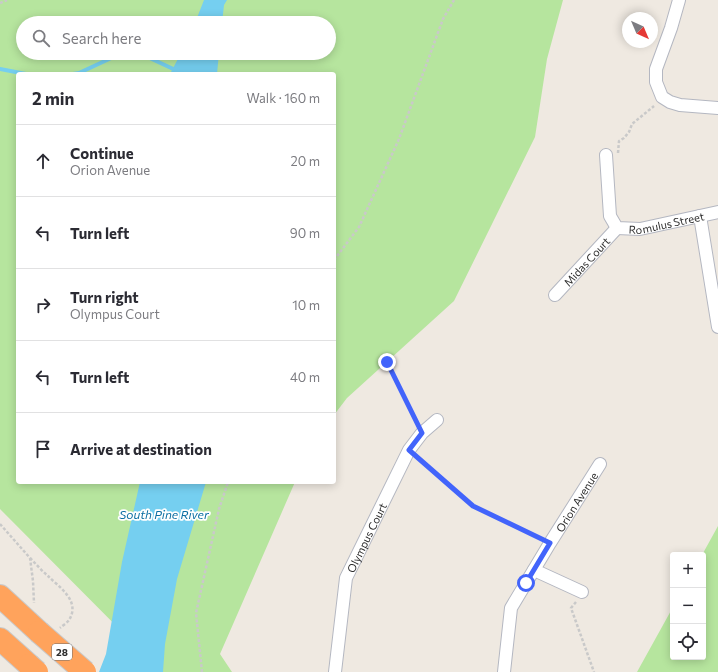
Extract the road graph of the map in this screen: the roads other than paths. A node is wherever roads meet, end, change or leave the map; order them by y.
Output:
1 (679, 0) edge
2 (718, 108) edge
3 (606, 155) road end
4 (718, 212) edge
5 (700, 216) junction
6 (617, 228) junction
7 (555, 295) dead end
8 (718, 328) edge
9 (438, 420) dead end
10 (600, 464) dead end
11 (534, 570) junction
12 (582, 592) road end
13 (0, 596) edge
14 (0, 638) edge
15 (33, 669) edge
16 (85, 672) edge
17 (335, 672) edge
18 (504, 672) edge

1 - 2 street
3 - 6 street, Romulus Street
4 - 5 street, Romulus Street
5 - 6 street, Romulus Street
5 - 8 street
6 - 7 street, Midas Court
9 - 17 street, Olympus Court
10 - 11 street, Orion Avenue
11 - 12 street
11 - 18 street, Orion Avenue
13 - 16 highway, 28, bridge
14 - 15 highway

